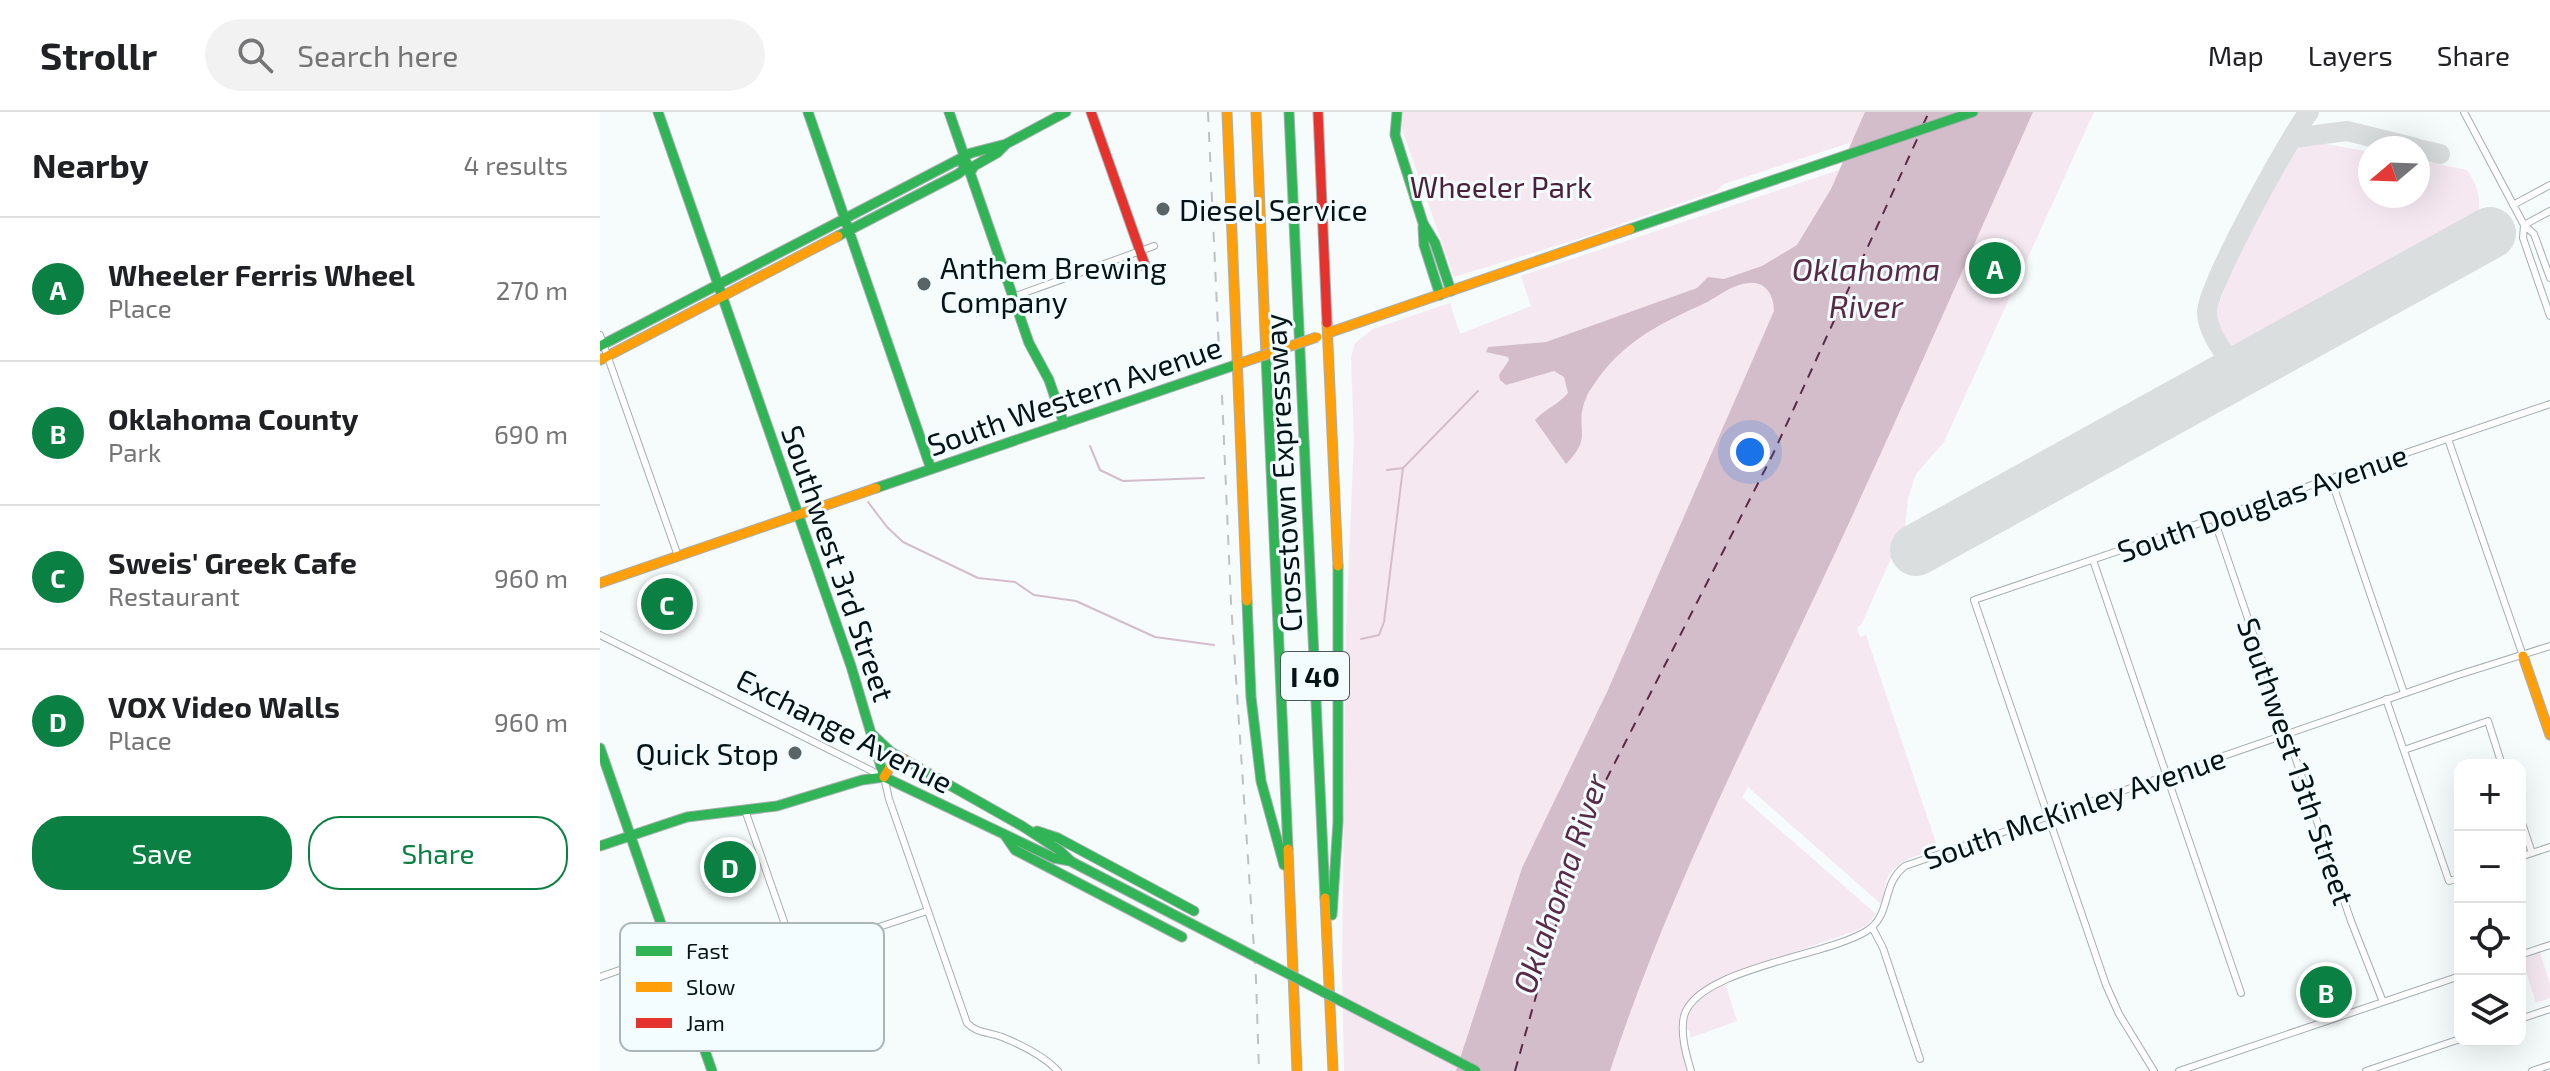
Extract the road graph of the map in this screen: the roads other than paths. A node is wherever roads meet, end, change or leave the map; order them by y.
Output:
1 (658, 112) edge
2 (808, 112) edge
3 (949, 112) edge
4 (1066, 112) edge
5 (1091, 112) edge
6 (1227, 112) edge
7 (1256, 112) edge
8 (1289, 112) edge
9 (1318, 112) edge
10 (1397, 112) edge
11 (1973, 112) edge
12 (2464, 112) edge
13 (1006, 144) junction
14 (964, 157) junction
15 (970, 173) junction
16 (2550, 185) edge
17 (2513, 205) junction
18 (2550, 211) edge
19 (845, 218) junction
20 (1423, 223) junction
21 (2524, 225) junction
22 (849, 230) junction
23 (1154, 246) dead end
24 (1140, 252) junction
25 (2545, 264) junction
26 (1146, 268) dead end
27 (2534, 269) junction
28 (2550, 278) edge
29 (718, 284) junction
30 (1451, 291) junction
31 (1440, 295) junction
32 (722, 296) junction
33 (1013, 297) junction
34 (2547, 299) edge
35 (2550, 316) edge
36 (1328, 333) junction
37 (601, 342) edge
38 (604, 358) edge
39 (1239, 364) junction
40 (2550, 404) edge
41 (1064, 424) junction
42 (2448, 439) junction
43 (931, 469) junction
44 (2331, 479) junction
45 (798, 515) junction
46 (2214, 519) junction
47 (678, 556) junction
48 (2093, 560) junction
49 (600, 583) edge
50 (600, 635) edge
51 (2550, 646) edge
52 (2523, 656) junction
53 (2404, 693) junction
54 (2386, 699) junction
55 (871, 732) junction
56 (2287, 734) junction
57 (2550, 735) edge
58 (600, 748) edge
59 (2404, 750) junction
60 (904, 759) junction
61 (2500, 759) edge
62 (2167, 775) junction
63 (884, 777) junction
64 (745, 810) junction
65 (2049, 816) junction
66 (1022, 826) junction
67 (2525, 831) edge
68 (1004, 834) junction
69 (630, 835) junction
70 (600, 846) edge
71 (2550, 847) edge
72 (2532, 853) junction
73 (2526, 855) edge
74 (1072, 862) junction
75 (2454, 880) edge
76 (1288, 881) junction
77 (927, 911) junction
78 (1194, 911) joint
79 (661, 923) edge
80 (784, 923) edge
81 (884, 925) edge
82 (1872, 927) junction
83 (1182, 937) joint
84 (2550, 945) edge
85 (2526, 953) edge
86 (620, 970) edge
87 (600, 977) edge
88 (2454, 978) edge
89 (1328, 979) junction
90 (2241, 993) dead end
91 (2383, 1002) junction
92 (2550, 1009) edge
93 (2526, 1017) edge
94 (2454, 1041) edge
95 (705, 1051) edge
96 (1920, 1059) dead end
97 (2550, 1065) edge
98 (712, 1071) edge
99 (1058, 1071) edge
100 (1297, 1071) edge
101 (1333, 1071) edge
102 (1476, 1071) edge
103 (1691, 1071) edge
104 (2154, 1071) edge
105 (2179, 1071) edge
106 (2366, 1071) edge
107 (2532, 1071) edge

1 - 29 main road, Southwest 3rd Street
2 - 19 main road
3 - 14 main road
4 - 13 main road
5 - 24 main road
6 - 39 main road
7 - 76 main road, Crosstown Expressway / I 40
8 - 89 main road, Crosstown Expressway / I 40
9 - 36 main road
10 - 20 main road
11 - 30 main road, South Western Avenue
12 - 17 street
13 - 14 main road
13 - 15 main road
14 - 15 main road
14 - 19 main road
14 - 22 main road
15 - 33 main road
16 - 17 street
17 - 21 street
18 - 21 street
19 - 22 main road
19 - 29 main road
20 - 30 main road
20 - 31 main road
21 - 25 street
21 - 27 street
22 - 32 main road
22 - 43 main road
23 - 24 street
24 - 26 main road
24 - 33 street
25 - 27 street
25 - 28 street
27 - 34 street
29 - 32 main road, Southwest 3rd Street
29 - 37 main road
30 - 31 main road, South Western Avenue
31 - 36 main road, South Western Avenue
32 - 38 main road
32 - 45 main road, Southwest 3rd Street
33 - 41 main road
34 - 35 street
36 - 39 main road, South Western Avenue, bridge
36 - 89 main road
37 - 38 street
38 - 47 street
39 - 41 main road, South Western Avenue
39 - 76 main road
40 - 42 street, South Douglas Avenue
41 - 43 main road, South Western Avenue
42 - 44 street, South Douglas Avenue
42 - 52 street
43 - 45 main road, South Western Avenue
44 - 46 street, South Douglas Avenue
44 - 53 street
45 - 47 main road, South Western Avenue
45 - 55 main road, Southwest 3rd Street
46 - 48 street, South Douglas Avenue
46 - 56 street, Southwest 13th Street
47 - 49 main road, South Western Avenue
48 - 62 street
48 - 65 street, South Douglas Avenue
50 - 63 street, Exchange Avenue
51 - 52 street, South McKinley Avenue
52 - 53 street, South McKinley Avenue
52 - 57 main road
53 - 54 street, South McKinley Avenue
54 - 56 street, South McKinley Avenue
54 - 59 street
55 - 60 main road, Exchange Avenue
55 - 63 main road, Southwest 3rd Street
56 - 62 street, South McKinley Avenue
56 - 91 street, Southwest 13th Street
58 - 69 main road
59 - 61 street
59 - 75 street
60 - 63 main road
60 - 66 main road, Exchange Avenue
62 - 65 street, South McKinley Avenue
62 - 90 street
63 - 64 main road
63 - 68 main road, Exchange Avenue
63 - 77 street, Southwest 3rd Street
64 - 69 main road
64 - 80 street
65 - 82 street, South McKinley Avenue
65 - 104 street
66 - 74 main road, Exchange Avenue
66 - 78 main road
67 - 72 street
68 - 74 main road, Exchange Avenue
68 - 83 main road
69 - 70 main road
69 - 79 main road
71 - 72 street
72 - 73 street
74 - 102 main road, Exchange Avenue, bridge
76 - 100 main road, Crosstown Expressway / I 40
77 - 81 street
77 - 99 street, Southwest 3rd Street
78 - 83 street
82 - 96 street
82 - 103 street
84 - 85 street
86 - 87 street
88 - 91 street
89 - 101 main road, Crosstown Expressway / I 40
91 - 105 street
92 - 93 street
94 - 106 street
95 - 98 main road
97 - 107 street

